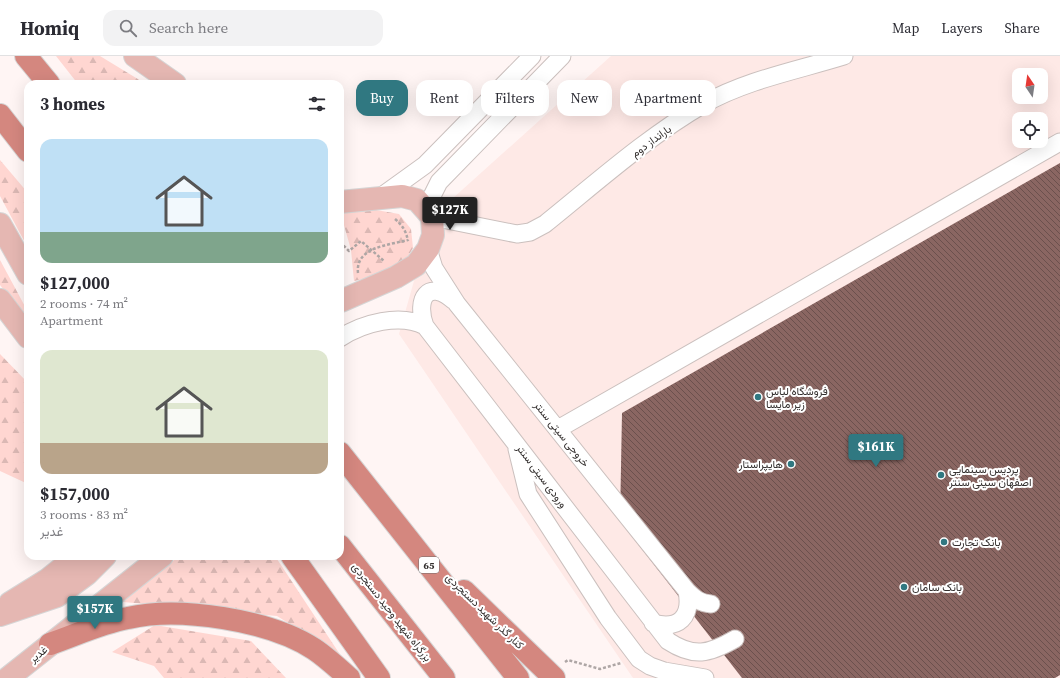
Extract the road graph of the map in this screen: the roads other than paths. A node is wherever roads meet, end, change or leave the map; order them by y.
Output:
1 (26, 56) edge
2 (135, 56) edge
3 (532, 56) edge
4 (562, 56) edge
5 (844, 56) edge
6 (45, 80) edge
7 (169, 80) edge
8 (0, 115) edge
9 (1060, 142) edge
10 (22, 143) edge
11 (382, 196) junction
12 (344, 201) edge
13 (432, 217) junction
14 (0, 224) edge
15 (428, 250) junction
16 (24, 267) edge
17 (0, 300) edge
18 (344, 300) edge
19 (457, 304) junction
20 (425, 326) junction
21 (24, 332) edge
22 (344, 336) edge
23 (558, 429) junction
24 (515, 441) junction
25 (344, 458) edge
26 (400, 528) junction
27 (344, 551) edge
28 (49, 560) edge
29 (73, 560) edge
30 (101, 560) edge
31 (154, 560) edge
32 (295, 560) edge
33 (687, 591) junction
34 (711, 604) dead end
35 (4, 610) edge
36 (653, 623) junction
37 (735, 639) dead end
38 (50, 644) junction
39 (550, 675) edge
40 (8, 678) edge
41 (349, 678) edge
42 (379, 678) edge
43 (444, 678) edge
44 (518, 678) edge
45 (705, 678) edge

1 - 6 highway
2 - 7 main road
3 - 11 street
4 - 13 street
5 - 13 street, بارانداز دوم
8 - 10 highway
9 - 23 street
11 - 12 main road
11 - 13 main road
13 - 15 main road
14 - 16 main road
15 - 18 main road
15 - 19 street, خروجی سیتی سنتر
17 - 21 main road
19 - 20 street
19 - 23 street, خروجی سیتی سنتر
20 - 22 street
20 - 24 street, ورودی سیتی سنتر
23 - 33 street, خروجی سیتی سنتر
24 - 36 street, ورودی سیتی سنتر
24 - 45 street
25 - 26 highway, 65
26 - 39 highway, کنار گذر شهید دستجردی
26 - 44 highway, 65
27 - 43 highway, بزرگراه شهید وحید دستجردی
28 - 35 main road
29 - 35 main road
30 - 35 main road
31 - 38 main road, غدیر
32 - 42 highway
33 - 34 street, خروجی سیتی سنتر
33 - 36 street
36 - 37 street, ورودی سیتی سنتر
38 - 40 main road, غدیر
38 - 41 highway

